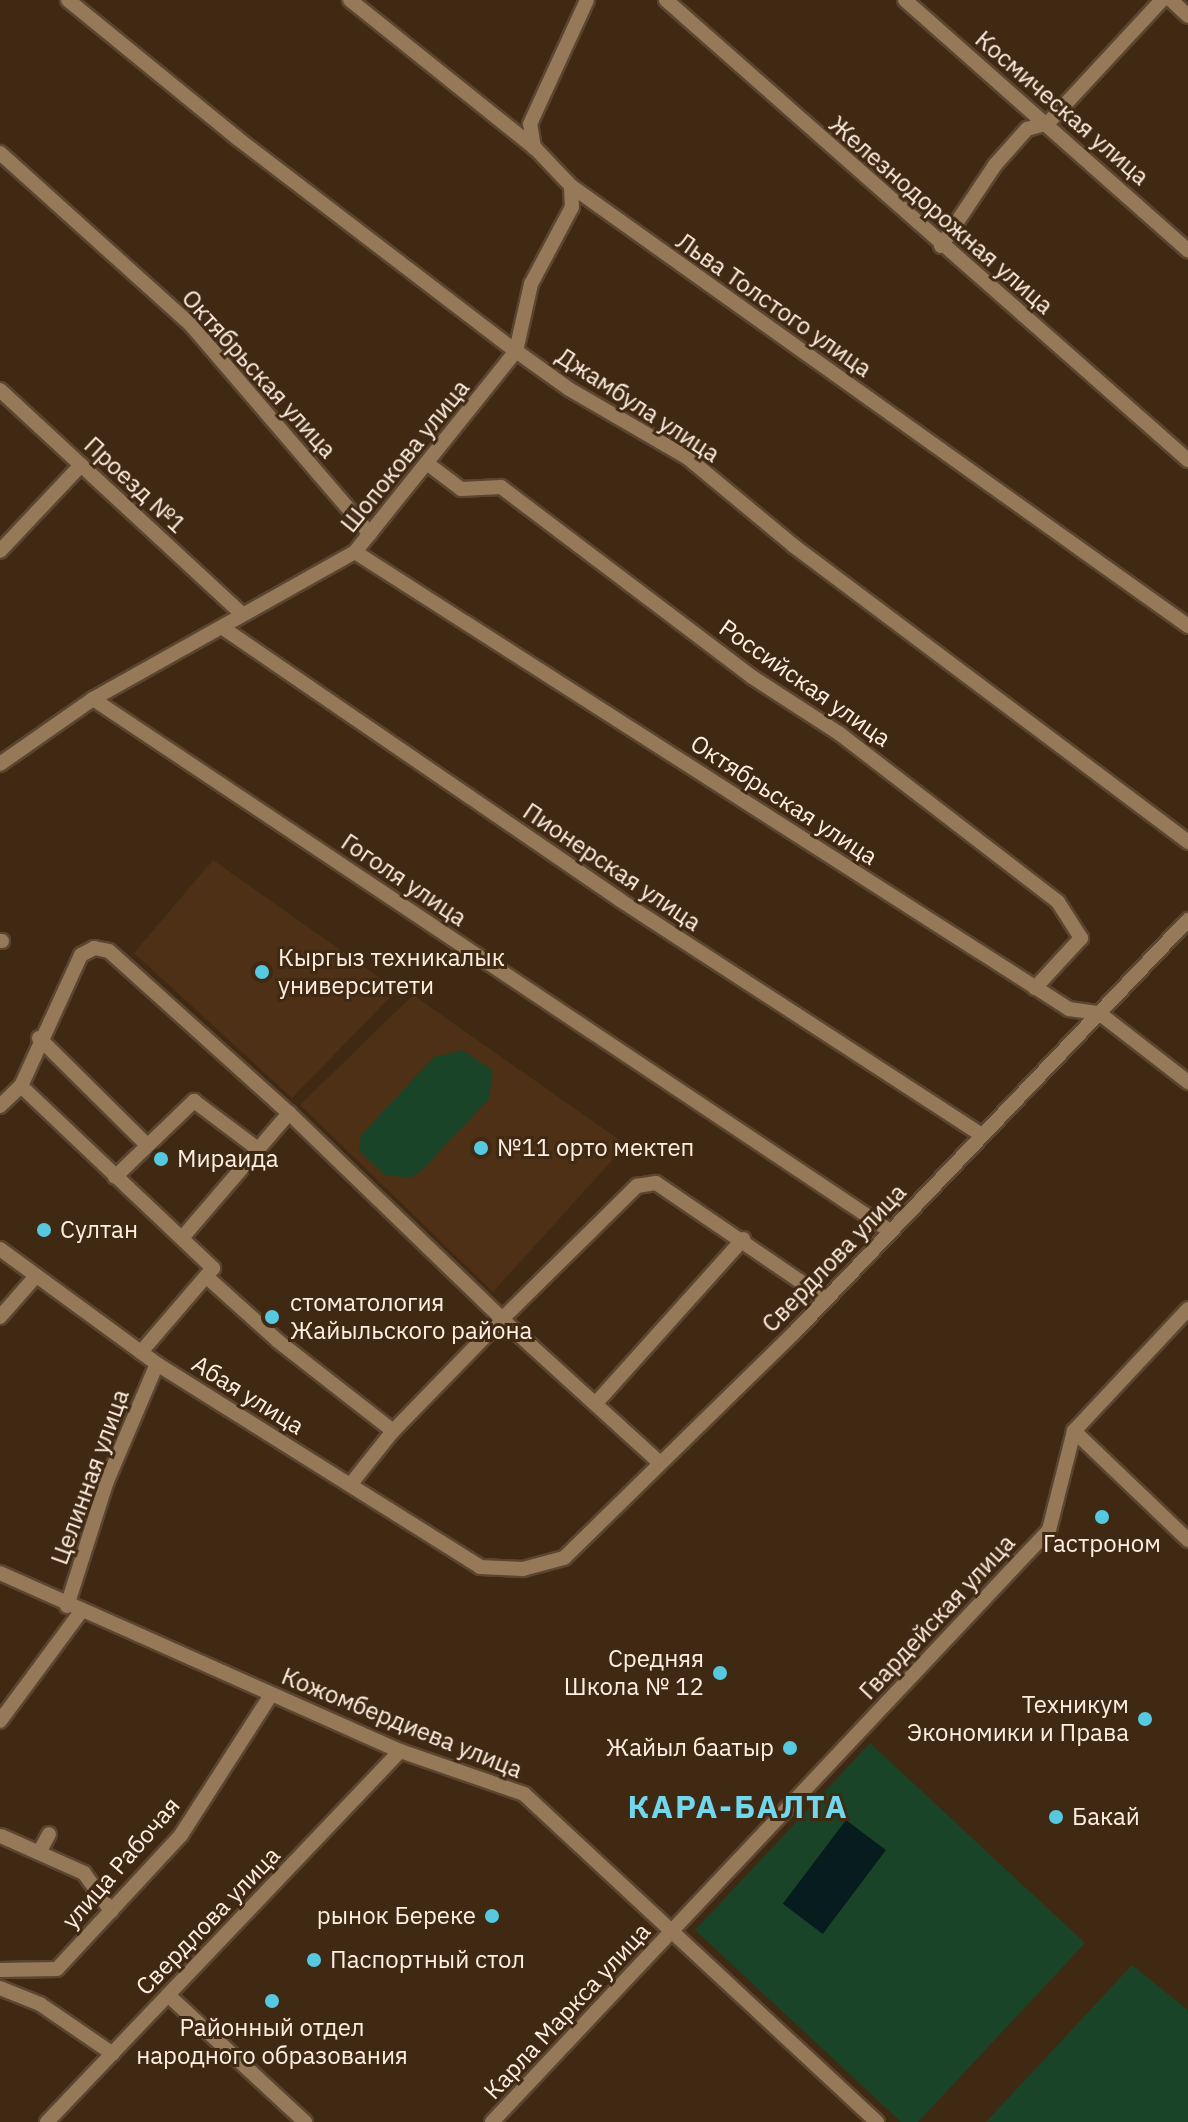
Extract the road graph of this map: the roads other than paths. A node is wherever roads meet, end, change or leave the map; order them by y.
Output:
1 (68, 0) edge
2 (350, 0) edge
3 (587, 0) edge
4 (666, 0) edge
5 (905, 0) edge
6 (1162, 0) edge
7 (1171, 0) edge
8 (1188, 16) edge
9 (1048, 123) junction
10 (535, 148) junction
11 (0, 153) edge
12 (571, 186) junction
13 (941, 246) junction
14 (1188, 250) edge
15 (516, 351) junction
16 (0, 390) edge
17 (1188, 460) edge
18 (428, 464) junction
19 (81, 465) junction
20 (370, 534) junction
21 (0, 551) edge
22 (355, 552) junction
23 (240, 612) junction
24 (1188, 626) edge
25 (223, 628) junction
26 (93, 699) junction
27 (0, 764) edge
28 (1188, 842) edge
29 (1188, 920) edge
30 (1035, 988) junction
31 (1099, 1013) junction
32 (39, 1038) junction
33 (1188, 1082) edge
34 (21, 1086) junction
35 (0, 1106) edge
36 (289, 1113) junction
37 (982, 1135) junction
38 (147, 1145) junction
39 (258, 1149) junction
40 (115, 1177) junction
41 (890, 1231) junction
42 (182, 1238) junction
43 (743, 1239) junction
44 (0, 1249) edge
45 (36, 1276) junction
46 (208, 1278) junction
47 (826, 1299) junction
48 (1188, 1309) edge
49 (0, 1317) edge
50 (502, 1319) junction
51 (141, 1352) junction
52 (157, 1364) junction
53 (597, 1402) junction
54 (393, 1431) junction
55 (1074, 1431) junction
56 (660, 1463) junction
57 (350, 1485) junction
58 (1188, 1540) edge
59 (480, 1567) joint
60 (0, 1573) edge
61 (73, 1609) junction
62 (271, 1695) junction
63 (0, 1721) edge
64 (400, 1751) junction
65 (49, 1834) dead end
66 (1, 1836) edge
67 (40, 1851) junction
68 (111, 1911) junction
69 (673, 1929) junction
70 (0, 1970) edge
71 (0, 1988) edge
72 (168, 1995) junction
73 (113, 2054) junction
74 (47, 2122) edge
75 (305, 2122) edge
76 (492, 2122) edge
77 (877, 2122) edge

1 - 15 street, Джамбула улица
2 - 10 street, Льва Толстого улица
3 - 10 street
4 - 13 street, Железнодорожная улица
5 - 9 street, Космическая улица
6 - 9 street
7 - 8 street
9 - 13 street
9 - 14 street, Космическая улица
10 - 12 street, Льва Толстого улица
11 - 20 street, Октябрьская улица
12 - 15 street, Шопокова улица
12 - 24 street, Льва Толстого улица
13 - 17 street, Железнодорожная улица
15 - 18 street, Шопокова улица
15 - 28 street, Джамбула улица
16 - 19 street, Проезд №1
18 - 20 street, Шопокова улица
18 - 30 street, Российская улица
19 - 21 street
19 - 23 street, Проезд №1
20 - 22 street, Шопокова улица
22 - 23 street, Шопокова улица
22 - 30 street, Октябрьская улица
23 - 25 street, Шопокова улица
25 - 26 street, Шопокова улица
25 - 37 street, Пионерская улица
26 - 27 street, Шопокова улица
26 - 41 street, Гоголя улица
29 - 31 street, Свердлова улица
30 - 31 street, Октябрьская улица
31 - 33 street, Октябрьская улица
31 - 37 street, Свердлова улица
32 - 34 street
32 - 36 street
32 - 38 street
34 - 35 street
34 - 40 street
36 - 39 street
36 - 50 street
37 - 41 street, Свердлова улица
38 - 39 street
38 - 40 street
39 - 42 street
40 - 42 street
41 - 47 street, Свердлова улица
42 - 46 street
43 - 47 street
43 - 50 street
43 - 53 street
44 - 45 street, Абая улица
45 - 49 street
45 - 51 street, Абая улица
46 - 51 street
46 - 54 street
47 - 56 street, Свердлова улица
48 - 55 street, Гвардейская улица
50 - 53 street
50 - 54 street
51 - 52 street, Абая улица
52 - 57 street, Абая улица
52 - 61 street, Целинная улица
53 - 56 street
54 - 57 street
55 - 58 street
55 - 69 street, Гвардейская улица
56 - 59 street, Свердлова улица
57 - 59 street, Абая улица
60 - 61 street, Кожомбердиева улица
61 - 62 street, Кожомбердиева улица
61 - 63 street, Целинная улица
62 - 64 street, Кожомбердиева улица
62 - 68 street, улица Рабочая
64 - 69 street, Кожомбердиева улица
64 - 72 street, Свердлова улица
65 - 67 street
66 - 67 street
67 - 68 street
68 - 70 street, улица Рабочая
69 - 76 street, Карла Маркса улица
69 - 77 street, Кожомбердиева улица
71 - 73 street
72 - 73 street, Свердлова улица
72 - 75 street
73 - 74 street, Свердлова улица

